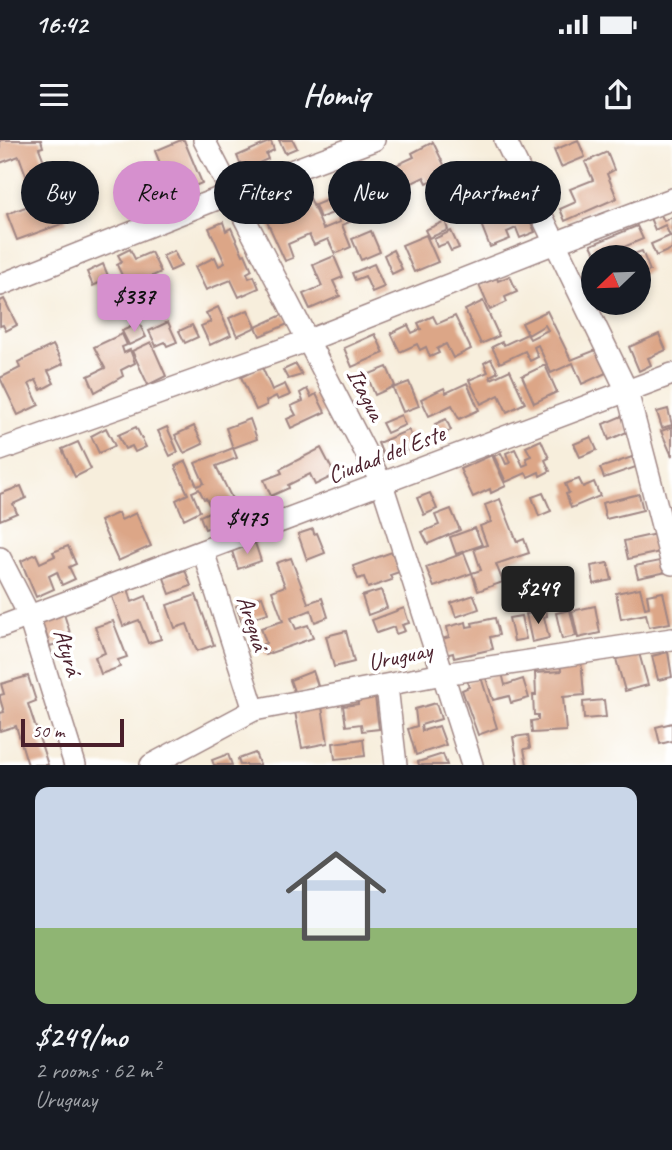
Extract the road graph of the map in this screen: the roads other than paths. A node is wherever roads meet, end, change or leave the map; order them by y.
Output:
1 (204, 140) edge
2 (374, 140) edge
3 (505, 140) edge
4 (215, 161) edge
5 (314, 162) edge
6 (672, 199) edge
7 (214, 200) edge
8 (248, 224) edge
9 (555, 243) junction
10 (0, 285) edge
11 (309, 340) junction
12 (672, 374) edge
13 (628, 391) junction
14 (0, 450) edge
15 (382, 484) junction
16 (203, 551) junction
17 (0, 558) edge
18 (672, 564) edge
19 (29, 617) junction
20 (0, 627) edge
21 (672, 639) edge
22 (443, 674) junction
23 (387, 686) junction
24 (254, 710) junction
25 (75, 765) edge
26 (151, 765) edge
27 (396, 765) edge
28 (472, 765) edge

1 - 4 street, Itagua
2 - 5 street
3 - 9 street
6 - 9 street
7 - 10 street
8 - 11 street, Itagua
9 - 11 street
9 - 13 street
11 - 14 street
11 - 15 street, Itagua
12 - 13 street, Ciudad del Este
13 - 15 street, Ciudad del Este
13 - 18 street
15 - 16 street, Ciudad del Este
15 - 22 street, Itagua
16 - 19 street, Ciudad del Este
16 - 24 street, Areguá
17 - 19 street, Atyrá
19 - 20 street, Ciudad del Este
19 - 25 street, Atyrá
21 - 22 street, Uruguay
22 - 23 street, Uruguay
22 - 28 street, Itagua
23 - 24 street, Uruguay
23 - 27 street
24 - 26 street, Uruguay

